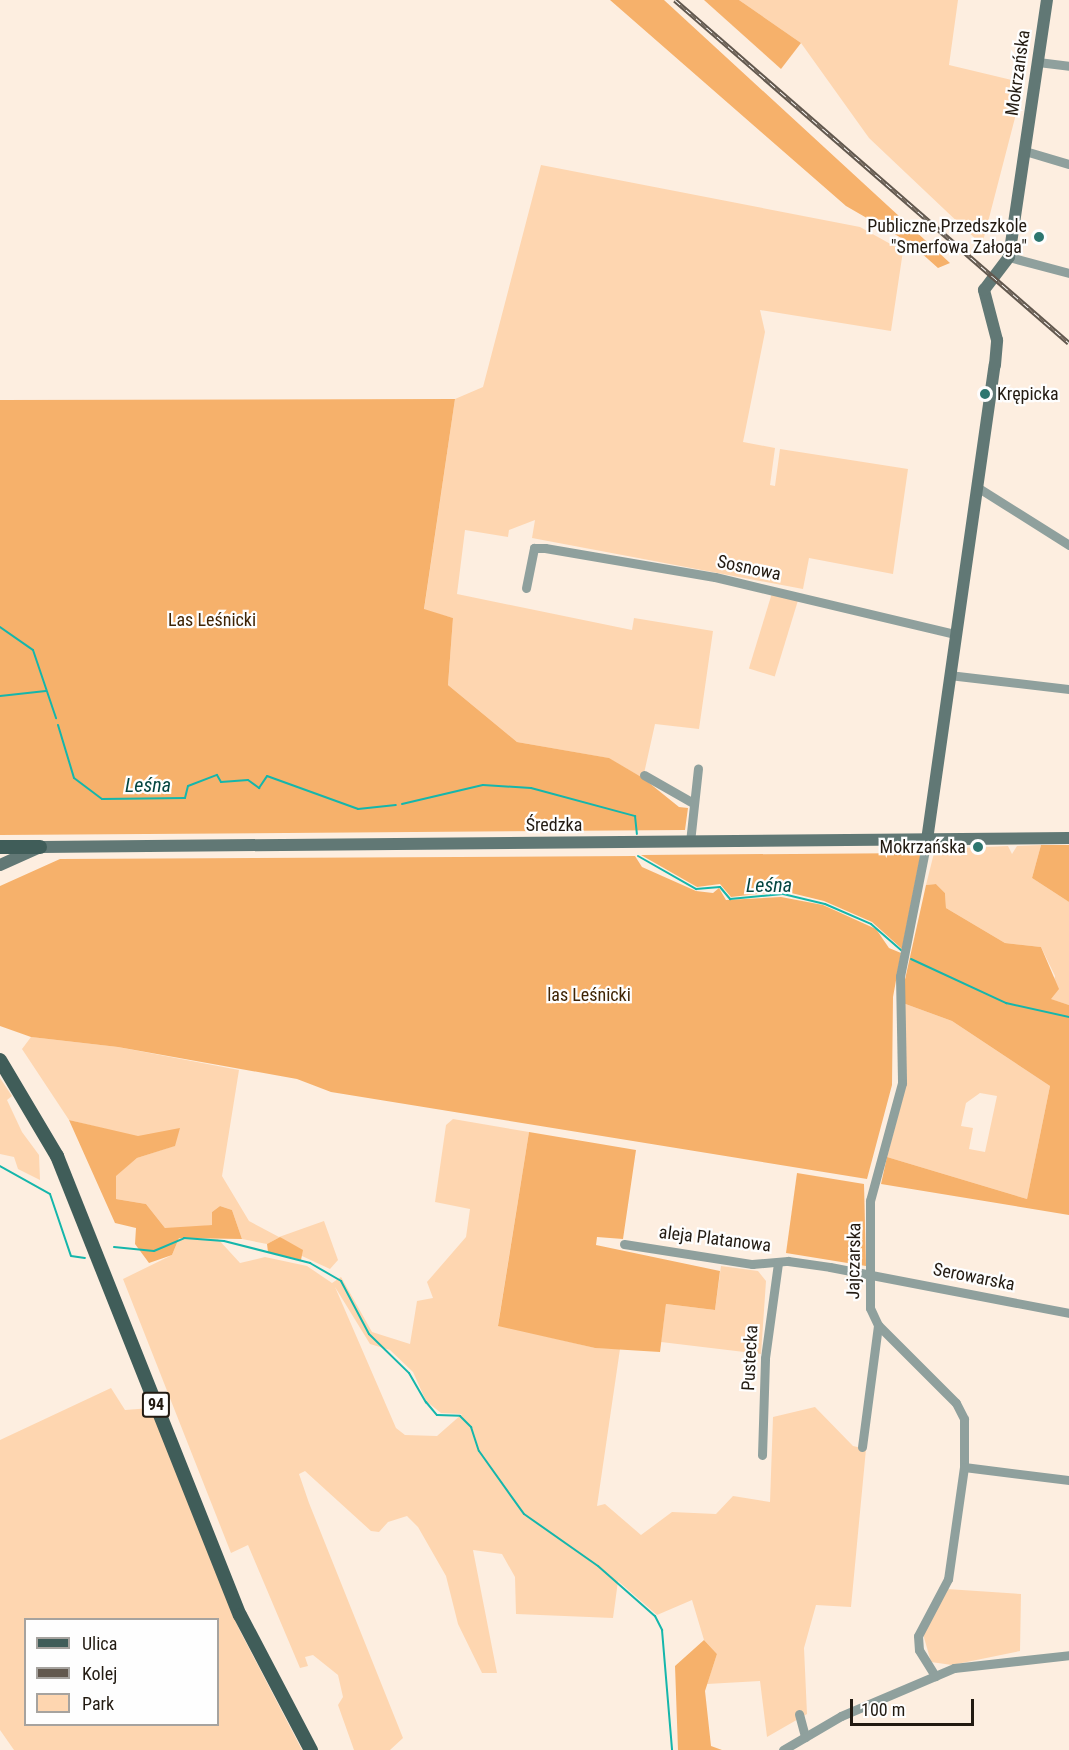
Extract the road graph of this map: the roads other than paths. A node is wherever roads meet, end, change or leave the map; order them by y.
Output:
1 (1047, 0) edge
2 (1038, 62) junction
3 (1069, 66) edge
4 (1025, 152) junction
5 (1069, 164) edge
6 (1009, 257) junction
7 (1069, 273) edge
8 (976, 488) junction
9 (1069, 544) edge
10 (526, 588) dead end
11 (955, 634) junction
12 (949, 675) junction
13 (1069, 689) edge
14 (698, 768) dead end
15 (644, 775) dead end
16 (693, 803) junction
17 (1069, 838) edge
18 (927, 840) junction
19 (690, 842) junction
20 (0, 847) edge
21 (40, 847) junction
22 (0, 865) edge
23 (0, 1060) edge
24 (624, 1244) dead end
25 (778, 1263) junction
26 (873, 1274) junction
27 (1069, 1313) edge
28 (878, 1325) junction
29 (862, 1447) dead end
30 (762, 1455) dead end
31 (964, 1467) junction
32 (1069, 1480) edge
33 (1069, 1655) edge
34 (935, 1676) junction
35 (799, 1714) dead end
36 (806, 1737) junction
37 (311, 1750) edge
38 (783, 1750) edge

1 - 2 main road, Mokrzańska
2 - 3 street
2 - 4 main road, Mokrzańska
4 - 5 street
4 - 6 main road, Mokrzańska
6 - 7 street
6 - 8 main road, Mokrzańska
8 - 9 street
8 - 11 main road, Mokrzańska
10 - 11 street, Sosnowa
11 - 12 main road, Mokrzańska
12 - 13 street
12 - 18 main road, Mokrzańska
14 - 16 street
15 - 16 street
16 - 19 street
17 - 18 main road, Średzka
18 - 19 main road, Średzka
18 - 26 street, Jajczarska
19 - 21 main road, Średzka
20 - 21 main road
21 - 22 main road
23 - 37 main road, 94
24 - 25 street, aleja Platanowa
25 - 26 street, aleja Platanowa
25 - 30 street, Pustecka
26 - 27 street, Serowarska
26 - 28 street, Jajczarska
28 - 29 street
28 - 31 street
31 - 32 street
31 - 34 street
33 - 34 street
34 - 36 street
35 - 36 street
36 - 38 street

